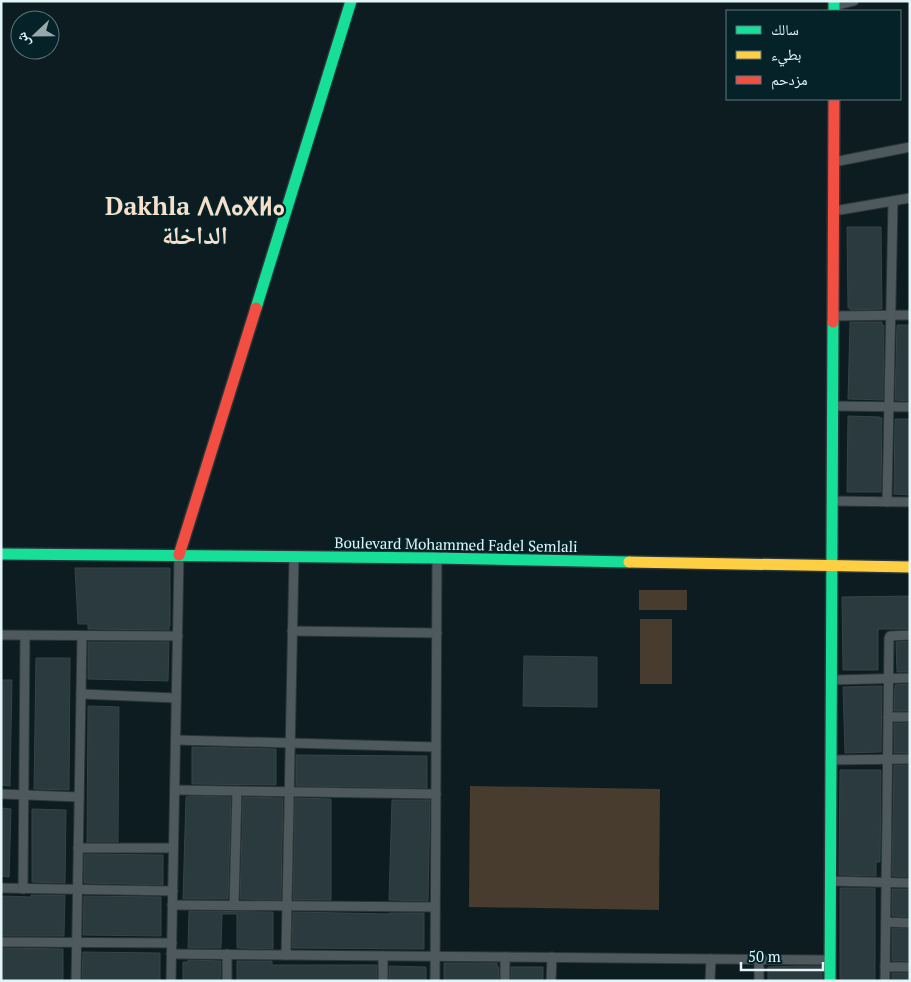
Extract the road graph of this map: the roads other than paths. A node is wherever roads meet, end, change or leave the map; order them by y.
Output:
1 (351, 1) edge
2 (854, 1) edge
3 (834, 6) edge
4 (834, 100) edge
5 (910, 147) edge
6 (834, 162) junction
7 (910, 198) edge
8 (893, 201) junction
9 (834, 211) junction
10 (891, 315) junction
11 (910, 315) edge
12 (833, 316) junction
13 (833, 406) junction
14 (889, 407) junction
15 (910, 407) edge
16 (832, 501) junction
17 (887, 502) junction
18 (910, 502) edge
19 (1, 554) edge
20 (179, 555) junction
21 (294, 556) junction
22 (438, 558) junction
23 (832, 566) junction
24 (910, 567) edge
25 (292, 631) junction
26 (437, 634) junction
27 (1, 635) edge
28 (910, 635) edge
29 (25, 636) junction
30 (82, 636) junction
31 (178, 636) junction
32 (910, 678) edge
33 (888, 679) junction
34 (831, 680) junction
35 (81, 694) junction
36 (176, 698) junction
37 (888, 717) junction
38 (910, 717) edge
39 (176, 740) junction
40 (290, 743) junction
41 (436, 747) junction
42 (831, 760) junction
43 (888, 760) junction
44 (910, 760) edge
45 (175, 790) junction
46 (236, 792) junction
47 (289, 792) junction
48 (1, 794) edge
49 (436, 794) junction
50 (24, 795) junction
51 (79, 797) junction
52 (78, 848) junction
53 (173, 848) junction
54 (830, 881) junction
55 (886, 882) junction
56 (910, 882) edge
57 (1, 888) edge
58 (23, 889) junction
59 (78, 890) junction
60 (173, 891) junction
61 (172, 905) junction
62 (234, 905) junction
63 (286, 906) junction
64 (435, 907) junction
65 (886, 922) junction
66 (910, 923) edge
67 (1, 942) edge
68 (76, 942) junction
69 (172, 944) junction
70 (171, 954) junction
71 (227, 954) junction
72 (286, 955) junction
73 (383, 956) junction
74 (435, 956) junction
75 (505, 957) junction
76 (552, 957) junction
77 (711, 959) junction
78 (759, 959) junction
79 (830, 960) junction
80 (885, 967) junction
81 (910, 967) edge
82 (76, 981) edge
83 (171, 981) edge
84 (227, 981) edge
85 (383, 981) edge
86 (435, 981) edge
87 (505, 981) edge
88 (551, 981) edge
89 (710, 981) edge
90 (758, 981) edge
91 (830, 981) edge
92 (885, 981) edge

1 - 20 street
2 - 3 street
4 - 6 street
5 - 6 street
6 - 9 street
7 - 8 street
8 - 9 street
8 - 10 street
9 - 12 street
10 - 11 street
10 - 12 street
10 - 14 street
12 - 13 street
13 - 14 street
13 - 16 street
14 - 15 street
14 - 17 street
16 - 17 street
16 - 23 street
17 - 18 street
19 - 20 street, Boulevard Mohammed Fadel Semlali
20 - 21 street, Boulevard Mohammed Fadel Semlali
20 - 31 street
21 - 22 street, Boulevard Mohammed Fadel Semlali
21 - 25 street
22 - 23 street, Boulevard Mohammed Fadel Semlali
22 - 26 street
23 - 24 street, Boulevard Mohammed Fadel Semlali
23 - 34 street
25 - 26 street
25 - 40 street
26 - 41 street
27 - 29 street
28 - 33 street
29 - 30 street
29 - 50 street
30 - 31 street
30 - 35 street
31 - 36 street
32 - 33 street
33 - 34 street
33 - 37 street
34 - 42 street
35 - 36 street
35 - 51 street
36 - 39 street
37 - 38 street
37 - 43 street
39 - 40 street
39 - 45 street
40 - 41 street
40 - 47 street
41 - 49 street
42 - 43 street
42 - 54 street
43 - 44 street
43 - 55 street
45 - 46 street
45 - 53 street
46 - 47 street
46 - 62 street
47 - 49 street
47 - 63 street
48 - 50 street
49 - 64 street
50 - 51 street
50 - 58 street
51 - 52 street
52 - 53 street
52 - 59 street
53 - 60 street
54 - 55 street
54 - 79 street
55 - 56 street
55 - 65 street
57 - 58 street
58 - 59 street
59 - 60 street
59 - 68 street
60 - 61 street
61 - 62 street
61 - 69 street
62 - 63 street
63 - 64 street
63 - 72 street
64 - 74 street
65 - 66 street
65 - 80 street
67 - 68 street
68 - 69 street
68 - 82 street
69 - 70 street
70 - 71 street
70 - 83 street
71 - 72 street
71 - 84 street
72 - 73 street
73 - 74 street
73 - 85 street
74 - 75 street
74 - 86 street
75 - 76 street
75 - 87 street
76 - 77 street
76 - 88 street
77 - 78 street
77 - 89 street
78 - 79 street
78 - 90 street
79 - 91 street
80 - 81 street
80 - 92 street

